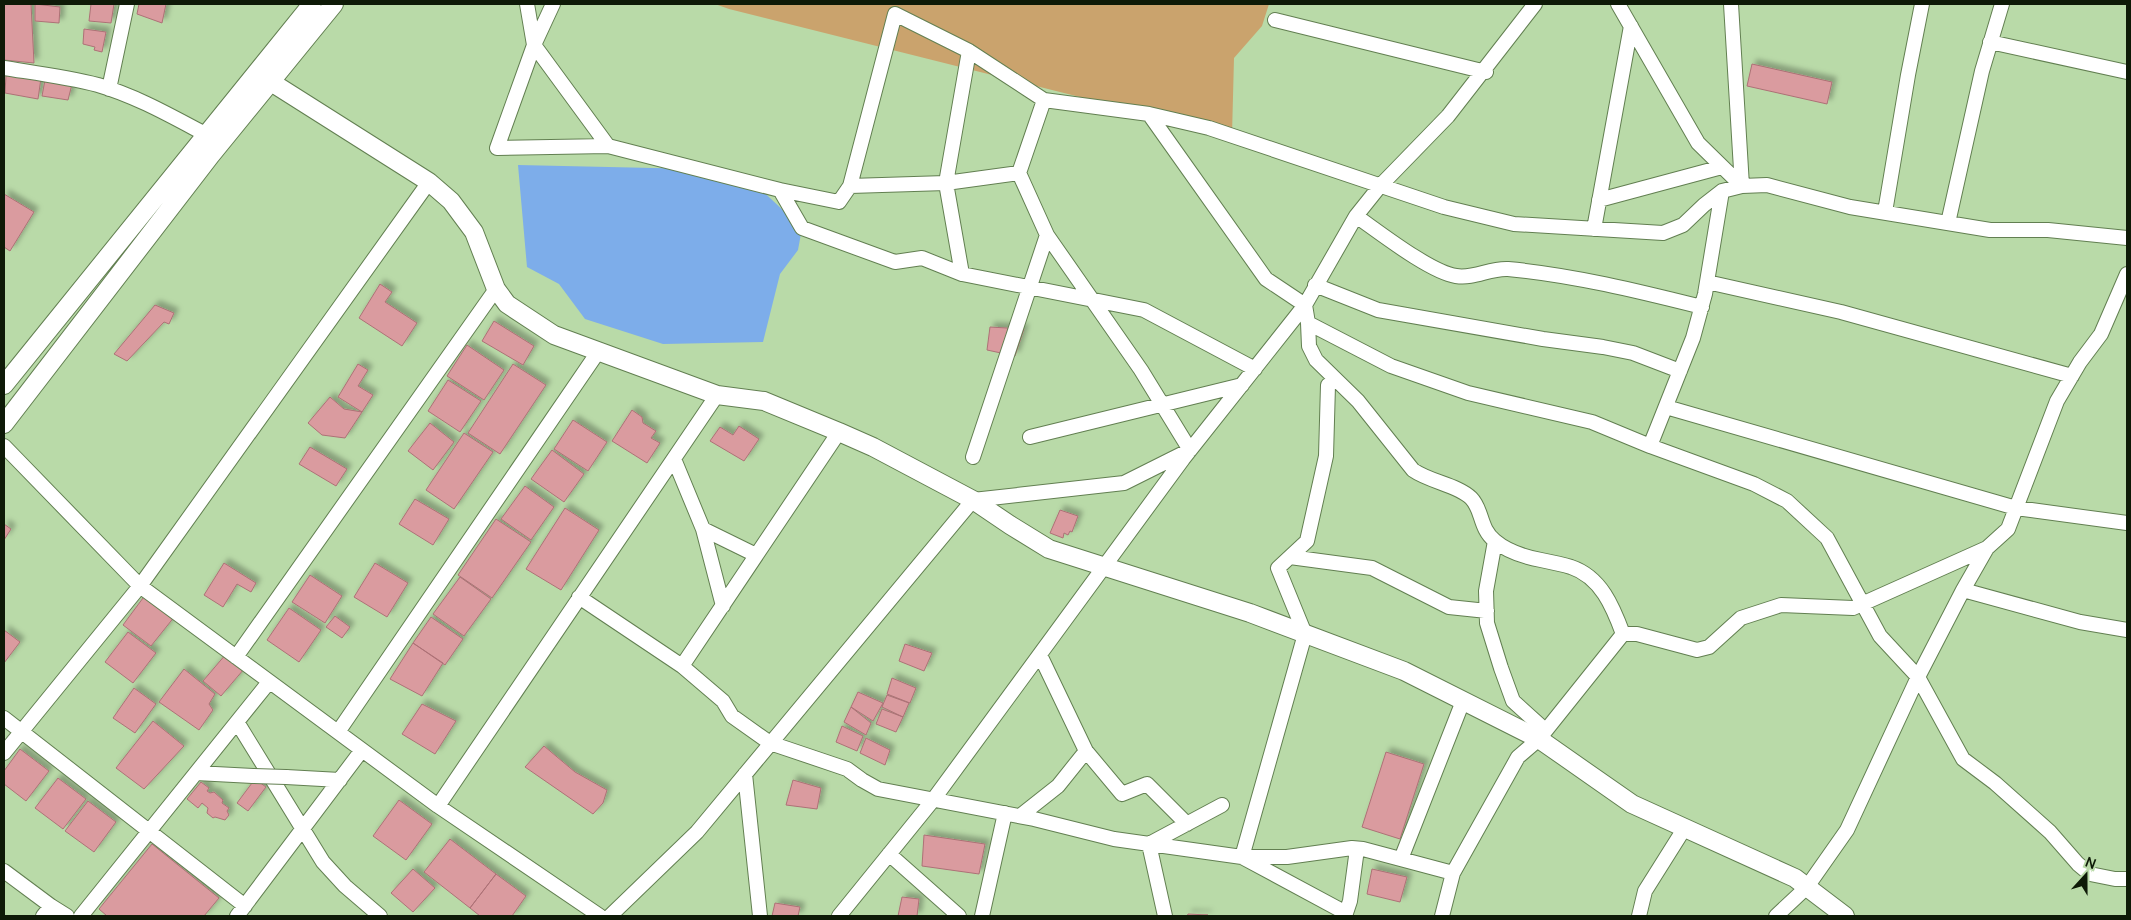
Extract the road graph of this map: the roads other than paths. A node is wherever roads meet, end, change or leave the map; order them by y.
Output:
1 (127, 4) edge
2 (312, 4) edge
3 (334, 4) edge
4 (527, 4) edge
5 (552, 4) edge
6 (1535, 4) edge
7 (1618, 4) edge
8 (1732, 4) edge
9 (1922, 4) edge
10 (2002, 4) edge
11 (1275, 20) dead end
12 (1631, 26) junction
13 (1990, 42) junction
14 (534, 45) junction
15 (968, 51) junction
16 (4, 68) edge
17 (1484, 71) junction
18 (2127, 72) edge
19 (271, 82) junction
20 (109, 90) junction
21 (1044, 100) junction
22 (1149, 114) junction
23 (205, 134) junction
24 (608, 146) junction
25 (1722, 167) junction
26 (1019, 173) junction
27 (429, 182) junction
28 (946, 183) junction
29 (850, 186) junction
30 (1380, 186) junction
31 (1742, 186) junction
32 (780, 190) junction
33 (1722, 191) junction
34 (1599, 200) junction
35 (1885, 212) junction
36 (1356, 216) junction
37 (1948, 223) junction
38 (130, 228) junction
39 (1594, 229) junction
40 (1047, 235) junction
41 (2127, 238) edge
42 (146, 241) junction
43 (962, 274) junction
44 (2127, 274) edge
45 (1707, 282) junction
46 (1315, 285) junction
47 (1030, 286) junction
48 (496, 289) junction
49 (1091, 299) junction
50 (1305, 305) junction
51 (1702, 306) junction
52 (1308, 323) junction
53 (598, 352) junction
54 (1255, 369) junction
55 (1680, 371) junction
56 (2072, 376) junction
57 (4, 385) edge
58 (1242, 385) junction
59 (1328, 385) dead end
60 (718, 395) junction
61 (1162, 404) junction
62 (1666, 407) junction
63 (4, 424) edge
64 (839, 432) junction
65 (1030, 436) dead end
66 (4, 446) edge
67 (1650, 446) junction
68 (1190, 450) junction
69 (973, 457) dead end
70 (674, 459) junction
71 (973, 500) junction
72 (2016, 508) junction
73 (2127, 523) edge
74 (703, 528) junction
75 (1495, 541) junction
76 (1987, 548) junction
77 (756, 555) junction
78 (1290, 556) junction
79 (1105, 567) junction
80 (140, 586) junction
81 (1963, 590) junction
82 (579, 597) junction
83 (1864, 604) junction
84 (722, 606) junction
85 (1487, 611) junction
86 (2127, 630) edge
87 (1305, 634) junction
88 (1622, 634) junction
89 (1040, 655) junction
90 (236, 657) junction
91 (682, 666) junction
92 (1918, 677) junction
93 (269, 682) junction
94 (1463, 701) junction
95 (4, 718) edge
96 (237, 722) junction
97 (338, 732) junction
98 (21, 733) junction
99 (1542, 735) junction
100 (770, 743) junction
101 (362, 750) junction
102 (1086, 751) junction
103 (4, 753) edge
104 (196, 773) junction
105 (745, 774) junction
106 (340, 780) junction
107 (933, 800) junction
108 (438, 806) junction
109 (1222, 806) dead end
110 (1005, 813) junction
111 (1020, 816) junction
112 (1187, 824) junction
113 (1684, 829) junction
114 (303, 830) junction
115 (149, 832) junction
116 (1150, 844) junction
117 (1357, 849) junction
118 (889, 854) junction
119 (1242, 857) junction
120 (1401, 859) junction
121 (4, 871) edge
122 (1454, 873) junction
123 (2127, 879) edge
124 (1807, 887) junction
125 (47, 911) edge
126 (241, 911) edge
127 (1346, 915) edge
128 (67, 916) edge
129 (81, 916) edge
130 (380, 916) edge
131 (600, 916) edge
132 (610, 916) edge
133 (760, 916) edge
134 (839, 916) edge
135 (959, 916) edge
136 (982, 916) edge
137 (1165, 916) edge
138 (1442, 916) edge
139 (1639, 916) edge
140 (1776, 916) edge
141 (1845, 916) edge

1 - 20 street
2 - 23 street
3 - 19 street
4 - 14 street
5 - 14 street
6 - 17 street
7 - 12 street
8 - 31 street
9 - 35 street
10 - 13 street
11 - 17 street
12 - 25 street
12 - 34 street
13 - 18 street
13 - 37 street
14 - 24 street
14 - 24 street
15 - 21 street
15 - 28 street
15 - 29 street
16 - 20 street
17 - 30 street
19 - 27 street
19 - 42 street
20 - 23 street
21 - 22 street
21 - 26 street
22 - 30 street
22 - 50 street
23 - 38 street
24 - 32 street
25 - 31 street
25 - 34 street
26 - 28 street
26 - 40 street
27 - 48 street
27 - 80 street
28 - 29 street
28 - 43 street
29 - 32 street
30 - 36 street
30 - 39 street
31 - 33 street
31 - 35 street
32 - 43 street
33 - 39 street
33 - 45 street
34 - 39 street
35 - 37 street
36 - 46 street
36 - 51 street
37 - 41 street
38 - 42 street
38 - 57 street
40 - 47 street
40 - 49 street
42 - 63 street
43 - 47 street
44 - 56 street
45 - 51 street
45 - 56 street
46 - 50 street
46 - 55 street
47 - 49 street
47 - 69 street
48 - 53 street
48 - 90 street
49 - 54 street
49 - 61 street
50 - 52 street
50 - 54 street
51 - 55 street
52 - 67 street
52 - 75 street
53 - 60 street
53 - 97 street
54 - 58 street
55 - 62 street
56 - 72 street
58 - 61 street
58 - 68 street
59 - 78 street
60 - 64 street
60 - 70 street
61 - 65 street
61 - 68 street
62 - 67 street
62 - 72 street
64 - 71 street
64 - 77 street
66 - 80 street
67 - 83 street
68 - 71 street
68 - 79 street
70 - 74 street
70 - 82 street
71 - 79 street
71 - 100 street
72 - 73 street
72 - 76 street
74 - 77 street
74 - 84 street
75 - 85 street
75 - 88 street
76 - 81 street
76 - 83 street
77 - 84 street
78 - 85 street
78 - 87 street
79 - 87 street
79 - 89 street
80 - 90 street
80 - 98 street
81 - 86 street
81 - 92 street
82 - 91 street
82 - 108 street
83 - 88 street
83 - 92 street
84 - 91 street
85 - 99 street
87 - 94 street
87 - 119 street
88 - 99 street
89 - 102 street
89 - 107 street
90 - 93 street
91 - 100 street
92 - 123 street
92 - 124 street
93 - 96 street
93 - 97 street
94 - 99 street
94 - 120 street
95 - 98 street
96 - 104 street
96 - 114 street
97 - 101 street
98 - 103 street
98 - 115 street
99 - 113 street
99 - 122 street
100 - 105 street
100 - 107 street
101 - 106 street
101 - 108 street
102 - 111 street
102 - 112 street
104 - 106 street, bridge
104 - 115 street
105 - 132 street
105 - 133 street
106 - 114 street
107 - 110 street
107 - 118 street
108 - 131 street
109 - 112 street
110 - 111 street
110 - 136 street
111 - 116 street
112 - 116 street
113 - 124 street
113 - 139 street
114 - 126 street
114 - 130 street
115 - 126 street
115 - 129 street
116 - 119 street
116 - 137 street
117 - 119 street
117 - 120 street
117 - 127 street
118 - 134 street
118 - 135 street
119 - 127 street
120 - 122 street
121 - 125 street
122 - 138 street
124 - 140 street
124 - 141 street
125 - 128 street

